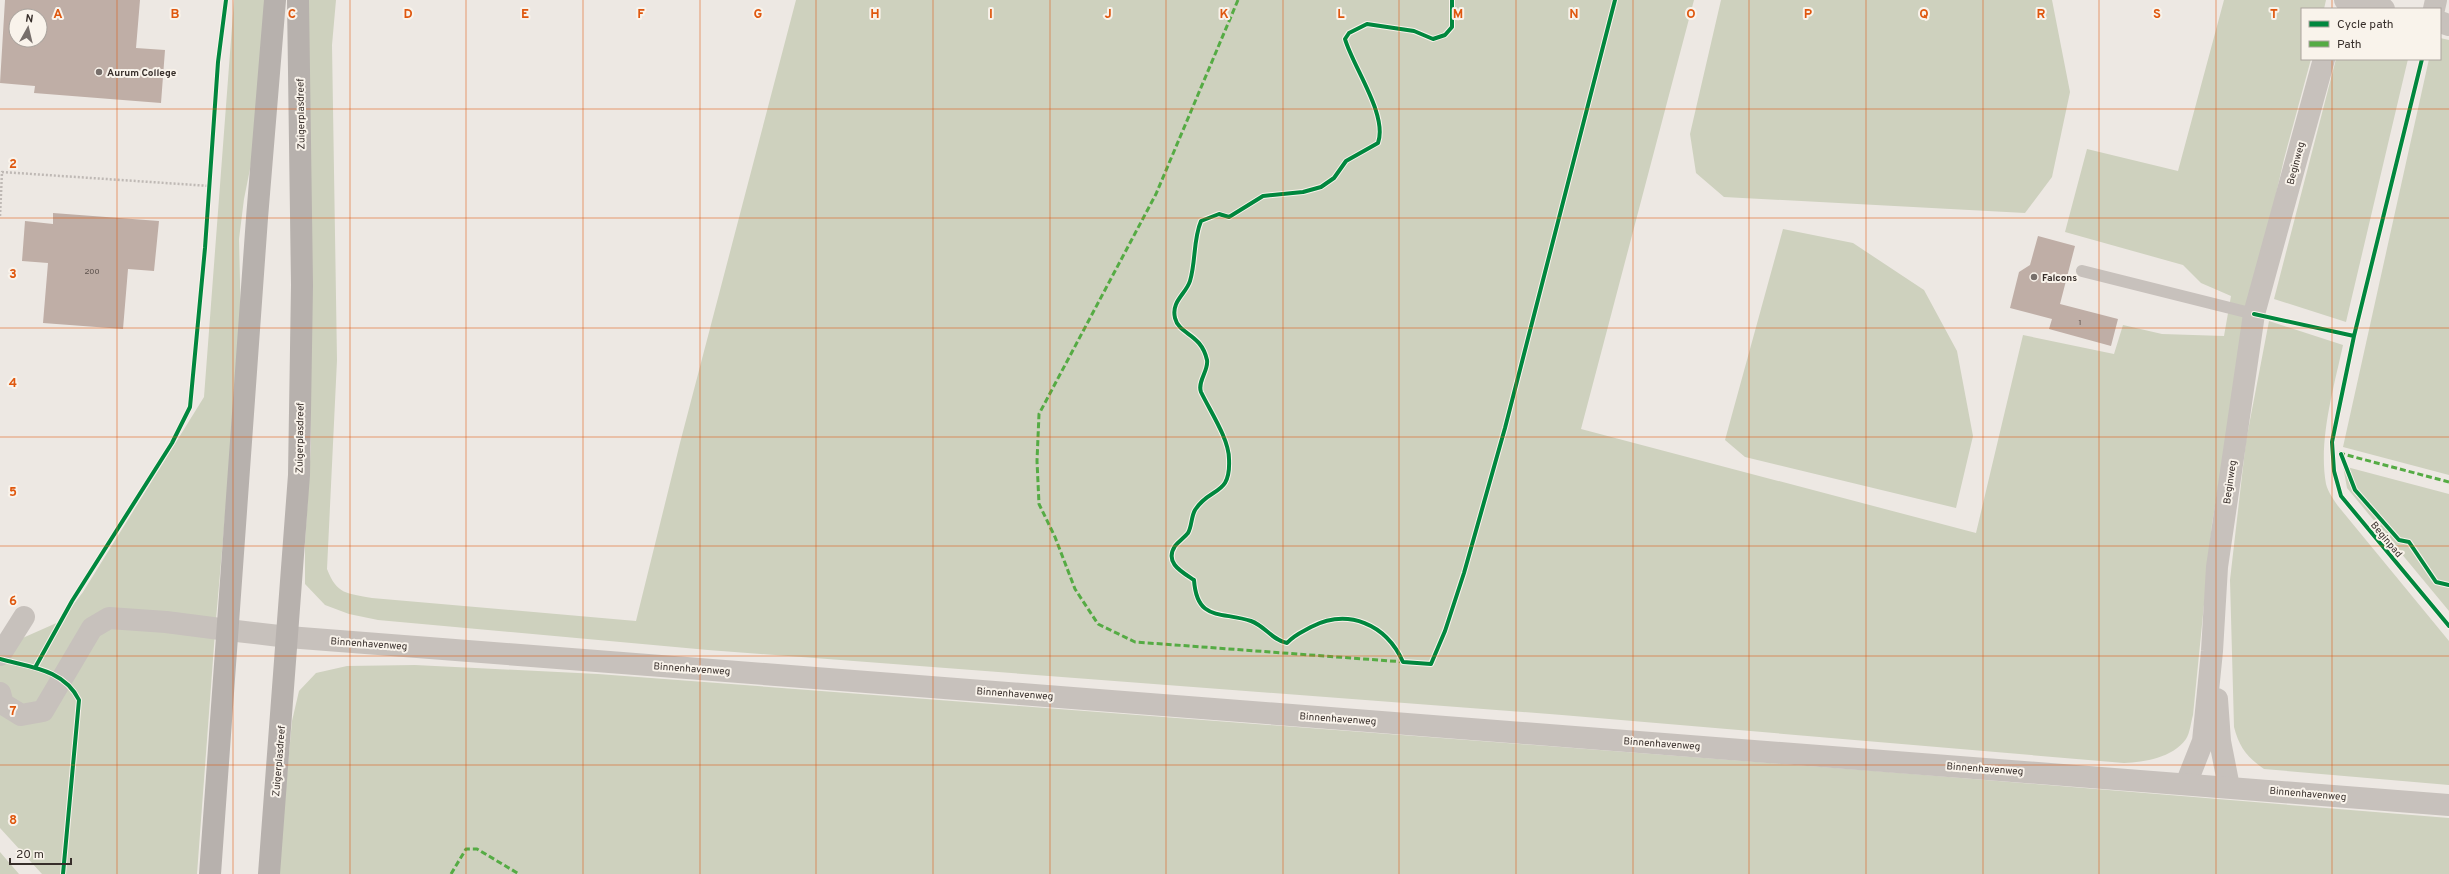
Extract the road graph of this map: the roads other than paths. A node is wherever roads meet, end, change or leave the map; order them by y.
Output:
1 (275, 0) edge
2 (298, 0) edge
3 (2345, 0) edge
4 (2380, 8) edge
5 (2324, 60) edge
6 (2082, 271) dead end
7 (2254, 314) junction
8 (24, 617) dead end
9 (228, 630) junction
10 (288, 637) junction
11 (2212, 651) junction
12 (0, 655) edge
13 (0, 693) edge
14 (2186, 784) junction
15 (2229, 787) junction
16 (2449, 805) edge
17 (210, 874) edge
18 (269, 874) edge

1 - 9 main road
2 - 10 main road, Zuigerplasdreef
3 - 4 street
5 - 7 street, Beginweg
6 - 7 lane
7 - 11 street, Beginweg
8 - 12 street
9 - 10 street, Binnenhavenweg
9 - 13 street
9 - 17 main road
10 - 14 street, Binnenhavenweg
10 - 18 main road, Zuigerplasdreef
11 - 14 street, Beginweg
11 - 15 street, Beginweg
14 - 15 street, Binnenhavenweg
15 - 16 street, Binnenhavenweg

